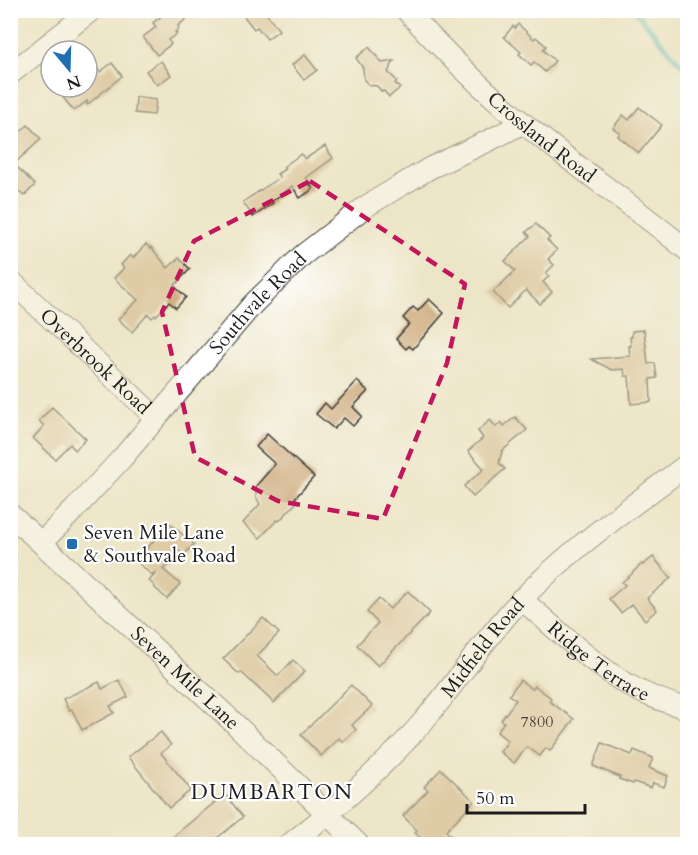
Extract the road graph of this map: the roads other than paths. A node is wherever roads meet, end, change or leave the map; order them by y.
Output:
1 (92, 10) edge
2 (406, 10) edge
3 (10, 74) edge
4 (523, 123) junction
5 (687, 251) edge
6 (10, 280) edge
7 (156, 418) junction
8 (687, 464) edge
9 (10, 514) edge
10 (42, 542) junction
11 (521, 599) junction
12 (687, 709) edge
13 (327, 815) junction
14 (290, 844) edge
15 (358, 844) edge

1 - 3 street
2 - 4 street, Crossland Road
4 - 5 street, Crossland Road
4 - 7 street, Southvale Road
6 - 7 street, Overbrook Road
7 - 10 street, Southvale Road
8 - 11 street, Midfield Road
9 - 10 street, Seven Mile Lane
10 - 13 street, Seven Mile Lane
11 - 12 street, Ridge Terrace
11 - 13 street, Midfield Road
13 - 14 street, Midfield Road
13 - 15 street, Seven Mile Lane

